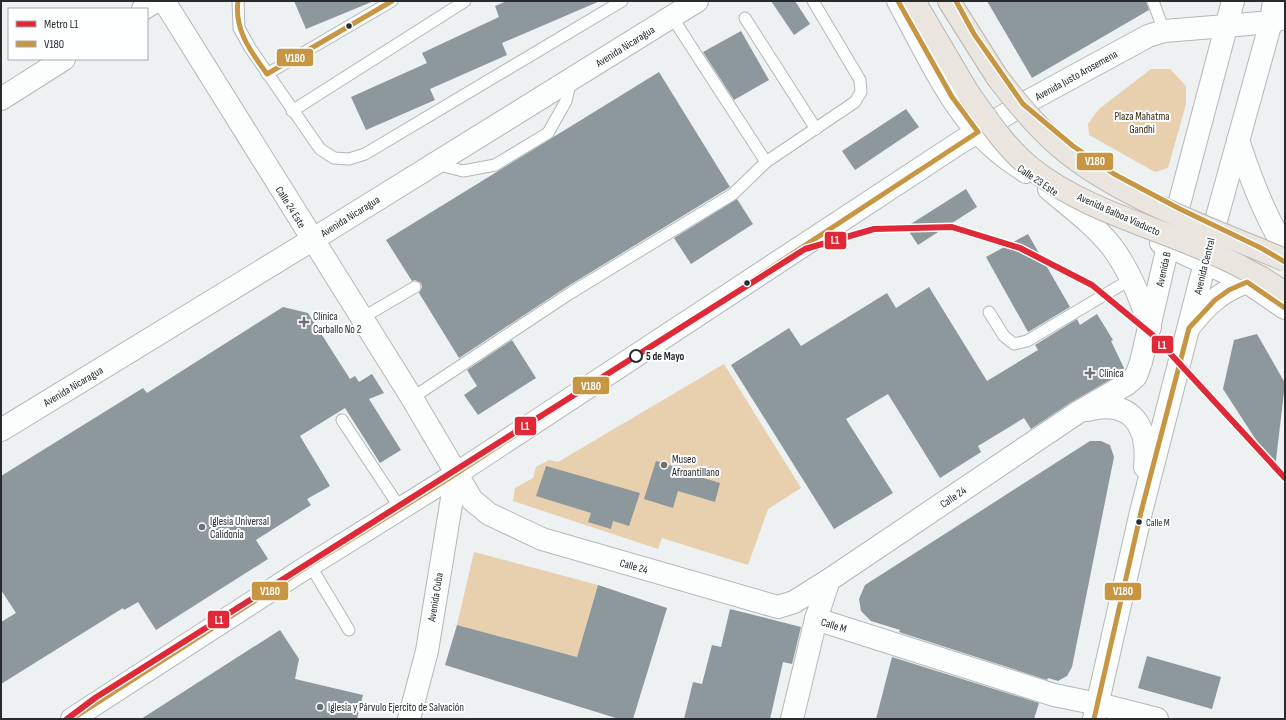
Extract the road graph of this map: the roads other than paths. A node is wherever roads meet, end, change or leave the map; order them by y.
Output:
1 (156, 1) edge
2 (164, 1) edge
3 (392, 1) edge
4 (466, 1) edge
5 (622, 1) edge
6 (697, 1) edge
7 (813, 1) edge
8 (898, 1) edge
9 (914, 1) edge
10 (949, 1) edge
11 (956, 1) edge
12 (1152, 1) edge
13 (1233, 1) edge
14 (240, 2) edge
15 (145, 8) edge
16 (1277, 14) edge
17 (672, 17) junction
18 (745, 18) dead end
19 (1226, 26) junction
20 (1164, 31) junction
21 (62, 60) edge
22 (267, 74) junction
23 (572, 79) junction
24 (1, 99) edge
25 (1024, 104) junction
26 (292, 111) junction
27 (816, 129) junction
28 (978, 132) junction
29 (1238, 140) junction
30 (766, 162) junction
31 (433, 164) junction
32 (1049, 189) junction
33 (1178, 208) junction
34 (1215, 224) junction
35 (312, 240) junction
36 (1168, 246) junction
37 (1285, 248) edge
38 (1285, 261) edge
39 (1206, 262) junction
40 (1131, 279) junction
41 (1247, 282) junction
42 (415, 287) dead end
43 (1285, 293) edge
44 (1285, 308) edge
45 (989, 312) dead end
46 (362, 318) junction
47 (1150, 327) junction
48 (1188, 328) junction
49 (412, 398) junction
50 (1077, 413) junction
51 (342, 420) dead end
52 (1, 430) edge
53 (456, 474) junction
54 (400, 508) junction
55 (1141, 512) junction
56 (310, 565) junction
57 (829, 580) junction
58 (816, 619) junction
59 (349, 630) dead end
60 (1096, 711) edge
61 (72, 719) edge
62 (409, 719) edge
63 (792, 719) edge
64 (1157, 719) edge

1 - 15 street
2 - 35 street, Calle 24 Este
3 - 22 lane
4 - 26 lane
5 - 26 lane
6 - 17 street, Avenida Nicaragua
7 - 27 lane
8 - 28 street, Calle 23 Este
9 - 43 highway, Avenida Balboa Viaducto, bridge
10 - 38 highway, bridge
11 - 25 street
12 - 20 lane
13 - 19 street, Avenida B
14 - 22 lane
16 - 19 street, Avenida Justo Arosemena
16 - 29 street, Avenida Central
17 - 23 street, Avenida Nicaragua
17 - 30 lane
18 - 27 lane
19 - 20 street, Avenida Justo Arosemena
19 - 33 street, Avenida B
20 - 25 street, Avenida Justo Arosemena
21 - 24 street
22 - 26 lane
23 - 31 street, Avenida Nicaragua
23 - 31 lane
25 - 28 street, Avenida Justo Arosemena
25 - 33 street
27 - 30 lane
28 - 32 street, Calle 23 Este
28 - 53 street, Avenida Justo Arosemena
29 - 34 street, Avenida Central
29 - 37 street
30 - 49 lane
31 - 35 street, Avenida Nicaragua
32 - 36 street, Calle 23 Este
32 - 40 street
33 - 34 street
33 - 36 street, Avenida B
34 - 38 street
34 - 39 street, Avenida Central
35 - 46 street, Calle 24 Este
35 - 52 street, Avenida Nicaragua
36 - 39 street, Calle 23 Este
36 - 47 street, Avenida B
39 - 41 street, Calle 23 Este
39 - 48 street, Avenida Central
40 - 45 lane
40 - 47 street
41 - 44 street, Calle 23 Este
41 - 48 street
42 - 46 lane
46 - 49 street, Calle 24 Este
47 - 50 street, Avenida B
48 - 55 street, Avenida Central
49 - 53 street, Calle 24 Este
50 - 55 street
50 - 57 street, Calle 24
51 - 54 lane
53 - 54 street, Avenida Justo Arosemena
53 - 57 street, Calle 24
53 - 62 street, Avenida Cuba
54 - 56 street, Avenida Justo Arosemena
55 - 60 street, Avenida Central
56 - 59 lane
56 - 61 street, Avenida Justo Arosemena
57 - 58 street
58 - 60 street, Calle M
58 - 63 street, Calle M
60 - 64 street, Calle M

